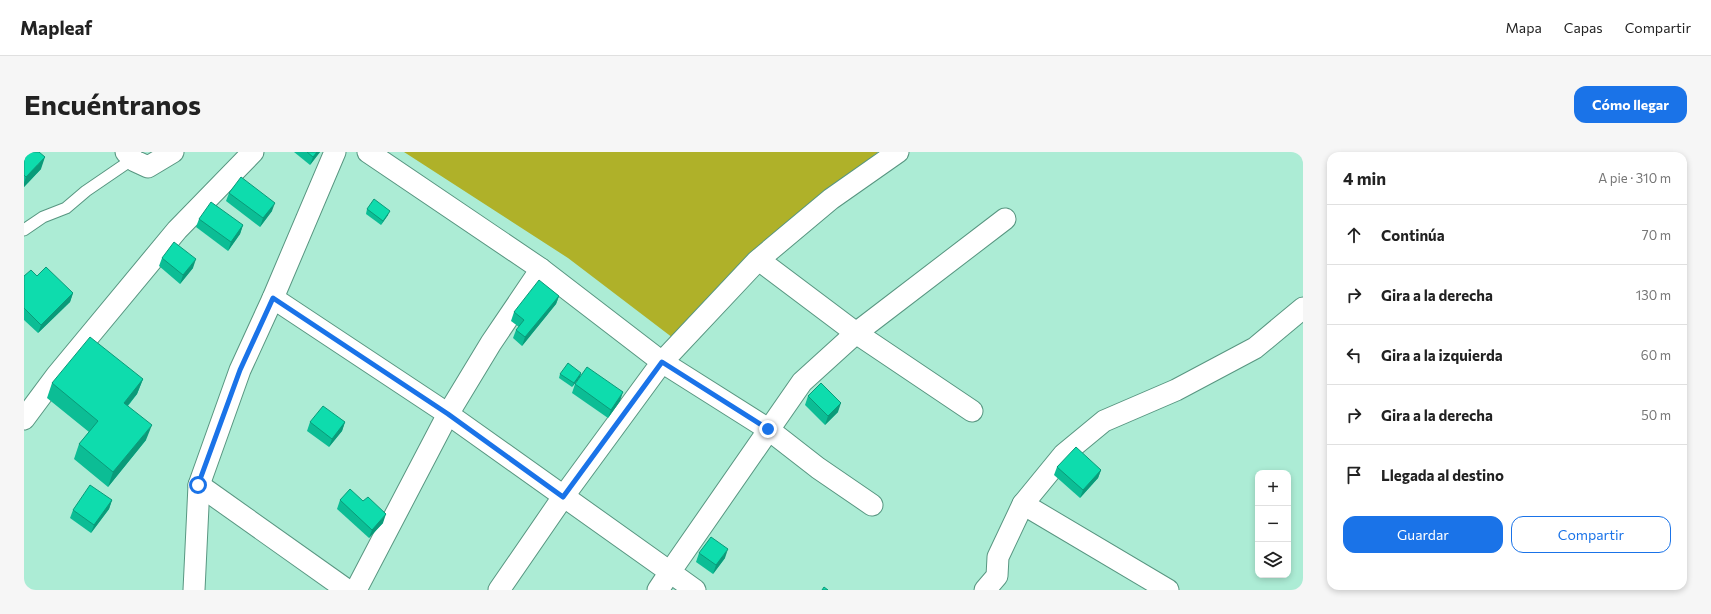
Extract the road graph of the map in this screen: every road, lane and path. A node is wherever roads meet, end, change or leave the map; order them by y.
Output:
1 (126, 152) edge
2 (173, 152) edge
3 (253, 152) edge
4 (335, 152) edge
5 (368, 152) edge
6 (898, 152) edge
7 (148, 167) junction
8 (1005, 219) dead end
9 (24, 230) edge
10 (758, 260) junction
11 (541, 269) junction
12 (273, 298) junction
13 (1303, 308) edge
14 (856, 333) junction
15 (662, 362) junction
16 (972, 411) dead end
17 (448, 414) junction
18 (24, 419) edge
19 (768, 429) junction
20 (198, 485) junction
21 (563, 497) junction
22 (1023, 504) junction
23 (872, 505) dead end
24 (670, 572) junction
25 (194, 590) edge
26 (347, 590) edge
27 (356, 590) edge
28 (500, 590) edge
29 (658, 590) edge
30 (695, 590) edge
31 (985, 590) edge
32 (1168, 590) edge

1 - 7 street
2 - 7 street
3 - 18 street
4 - 12 street
5 - 11 street
6 - 10 street
7 - 9 lane
8 - 14 street
10 - 14 street
10 - 15 street
11 - 15 street
11 - 17 street
12 - 17 street
12 - 20 street
13 - 22 street
14 - 16 street
14 - 19 street
15 - 19 street
15 - 21 street
17 - 21 street
17 - 27 street
19 - 23 street
19 - 24 street
20 - 25 street
20 - 26 street
21 - 24 street
21 - 28 street
22 - 31 street
22 - 32 street
24 - 29 street
24 - 30 street

